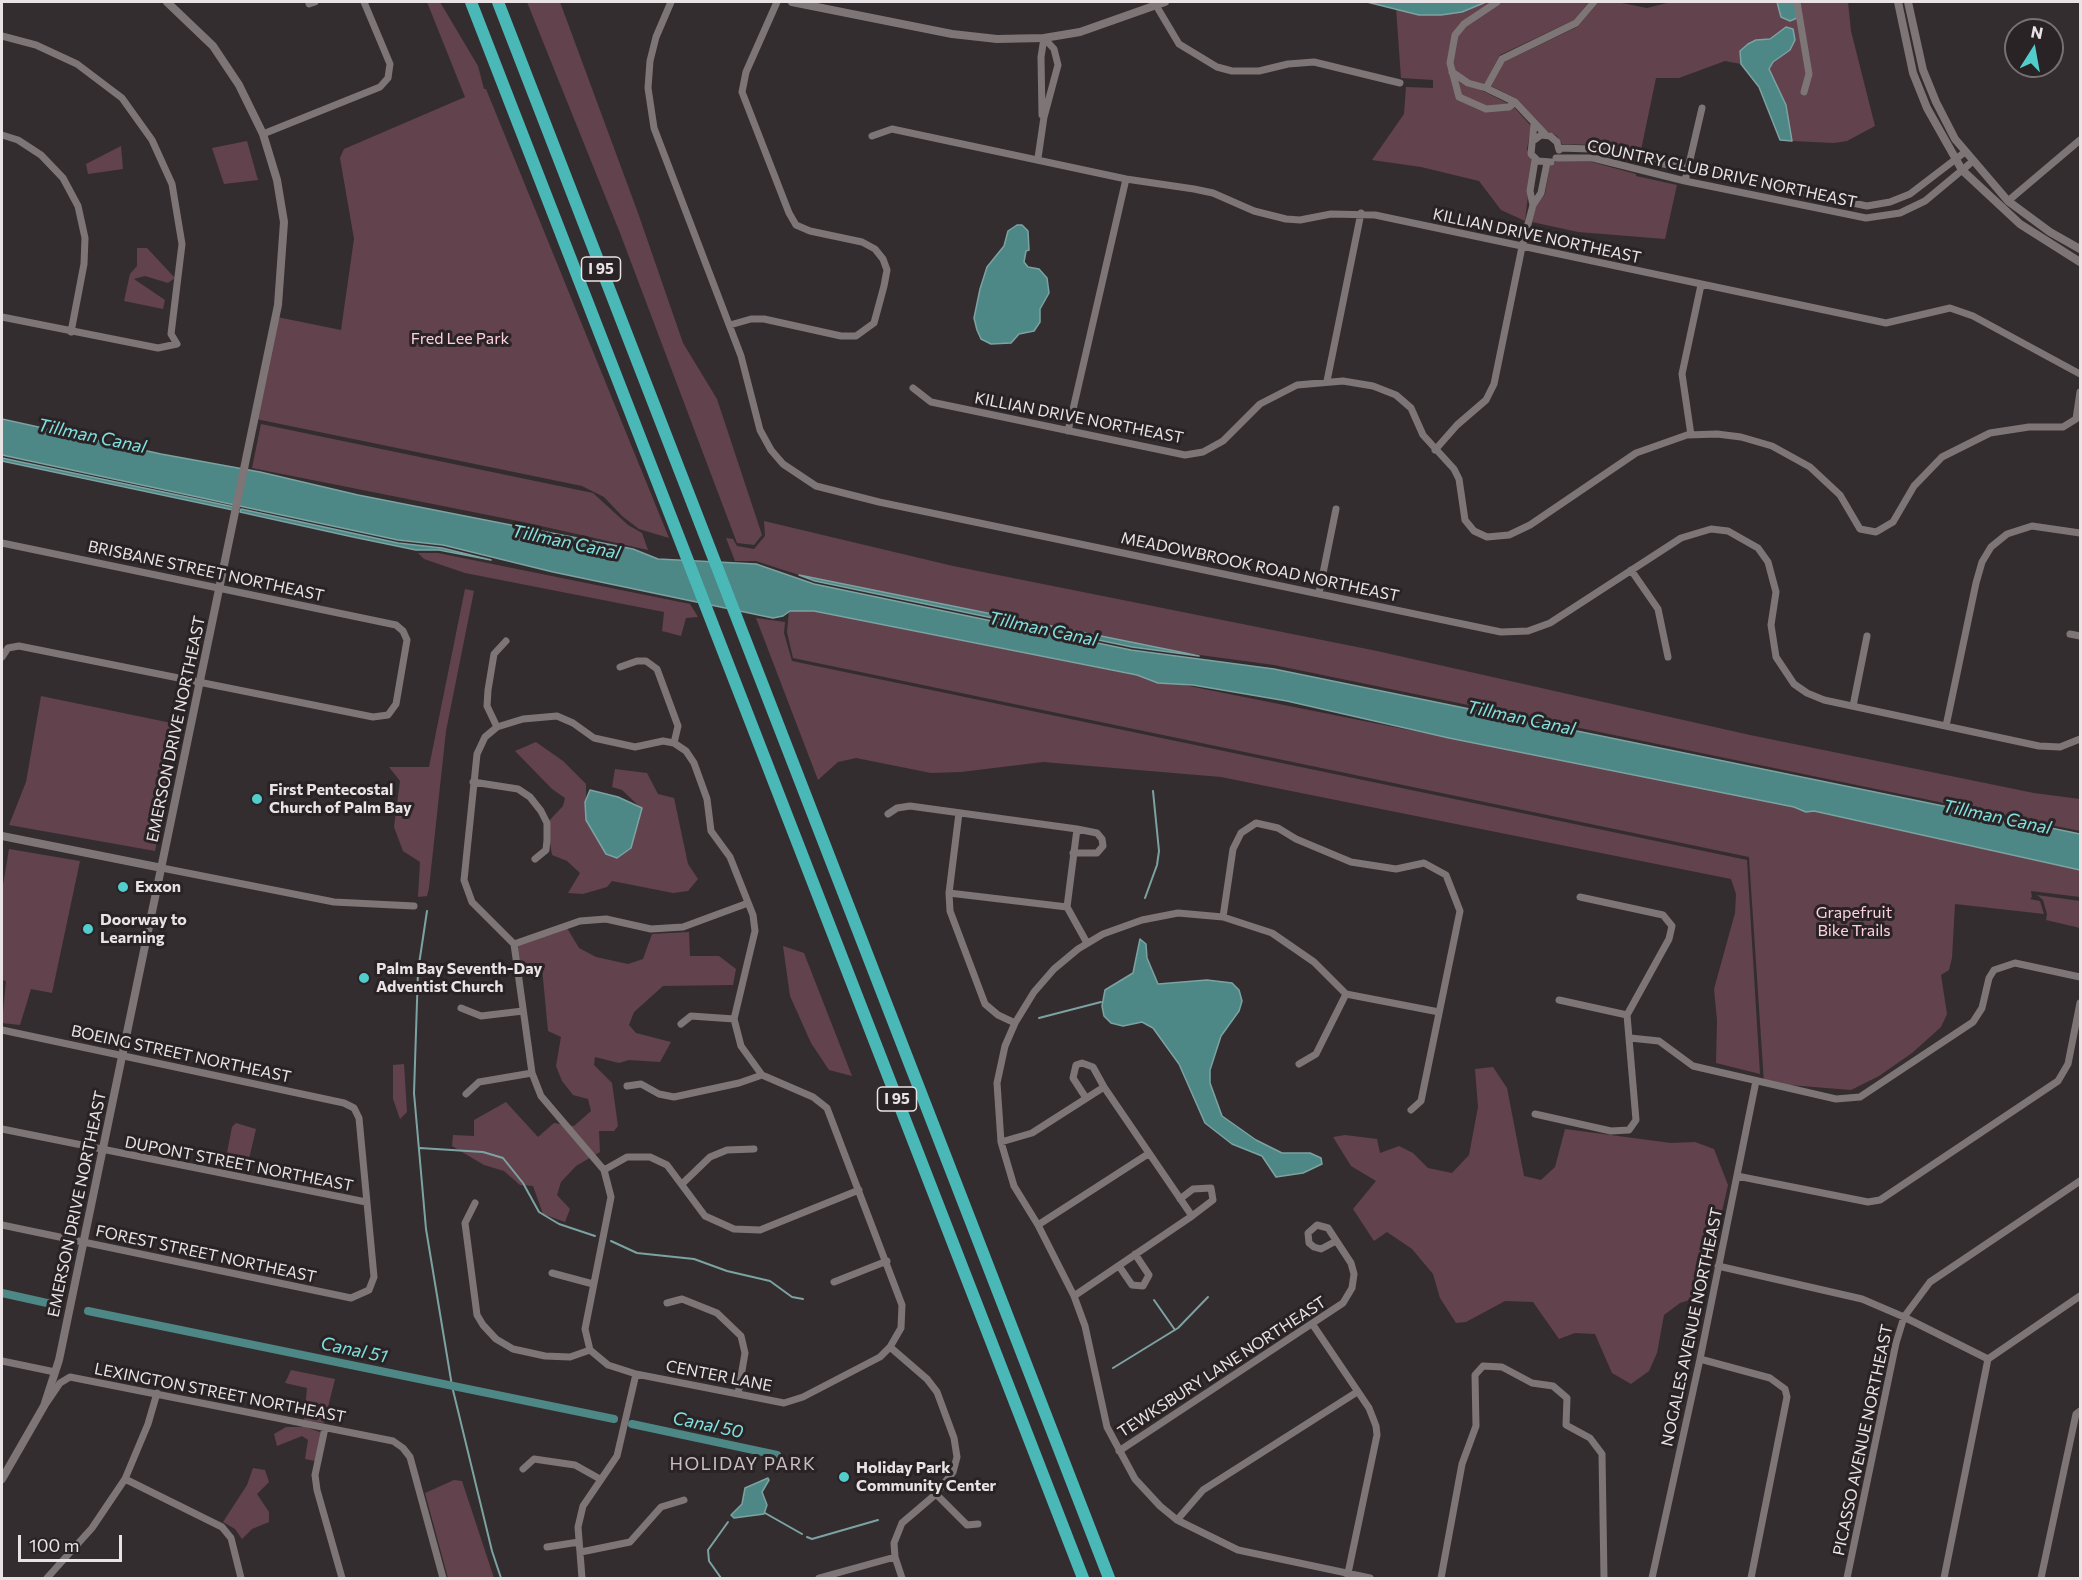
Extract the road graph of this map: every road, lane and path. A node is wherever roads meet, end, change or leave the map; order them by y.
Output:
1 (167, 2) edge
2 (364, 2) edge
3 (471, 2) edge
4 (498, 2) edge
5 (671, 2) edge
6 (777, 2) edge
7 (792, 2) edge
8 (1165, 2) edge
9 (1497, 2) edge
10 (1594, 2) edge
11 (1797, 2) edge
12 (1898, 2) edge
13 (1908, 2) edge
14 (1157, 7) junction
15 (2, 36) edge
16 (1044, 38) junction
17 (1452, 72) junction
18 (1400, 83) dead end
19 (1486, 88) junction
20 (1804, 92) dead end
21 (1515, 102) junction
22 (1702, 108) dead end
23 (1044, 117) junction
24 (1534, 124) junction
25 (263, 134) junction
26 (2, 135) edge
27 (1546, 135) junction
28 (872, 136) dead end
29 (2080, 140) edge
30 (1533, 141) junction
31 (2080, 145) edge
32 (1559, 148) junction
33 (1965, 152) junction
34 (1038, 158) junction
35 (1556, 158) junction
36 (1535, 160) junction
37 (1955, 160) junction
38 (1972, 161) junction
39 (1547, 163) junction
40 (1688, 168) junction
41 (1962, 170) junction
42 (1126, 179) junction
43 (1685, 181) junction
44 (2008, 201) junction
45 (1533, 205) junction
46 (1361, 213) junction
47 (1522, 247) junction
48 (2080, 249) edge
49 (2080, 262) edge
50 (1701, 285) junction
51 (2, 317) edge
52 (730, 325) junction
53 (71, 332) junction
54 (2080, 374) edge
55 (1327, 381) junction
56 (914, 388) dead end
57 (2080, 392) edge
58 (1068, 431) junction
59 (1691, 435) junction
60 (1435, 450) junction
61 (1336, 509) dead end
62 (2080, 533) edge
63 (2, 543) edge
64 (1631, 570) junction
65 (221, 588) junction
66 (1320, 593) junction
67 (2070, 634) dead end
68 (1867, 636) dead end
69 (2080, 636) edge
70 (506, 641) dead end
71 (2, 657) edge
72 (1668, 657) dead end
73 (620, 667) dead end
74 (201, 682) junction
75 (1853, 706) junction
76 (1947, 726) junction
77 (497, 727) junction
78 (2080, 739) edge
79 (674, 743) junction
80 (473, 782) junction
81 (959, 813) junction
82 (888, 814) dead end
83 (1077, 829) junction
84 (2, 836) edge
85 (1073, 853) junction
86 (535, 859) dead end
87 (162, 868) junction
88 (949, 893) junction
89 (1580, 897) dead end
90 (748, 903) junction
91 (414, 906) dead end
92 (1067, 907) junction
93 (1223, 917) junction
94 (1087, 943) junction
95 (514, 944) junction
96 (2080, 977) edge
97 (1346, 994) junction
98 (1559, 1000) dead end
99 (2080, 1003) edge
100 (462, 1008) dead end
101 (523, 1011) junction
102 (1439, 1012) junction
103 (1627, 1015) junction
104 (734, 1019) junction
105 (1015, 1023) junction
106 (681, 1024) dead end
107 (2, 1030) edge
108 (1630, 1038) junction
109 (124, 1055) junction
110 (1299, 1064) dead end
111 (532, 1073) junction
112 (762, 1075) junction
113 (1756, 1082) junction
114 (627, 1086) dead end
115 (1104, 1087) junction
116 (466, 1094) dead end
117 (1086, 1098) junction
118 (1411, 1110) dead end
119 (1534, 1114) dead end
120 (2, 1129) edge
121 (1001, 1142) junction
122 (754, 1149) dead end
123 (104, 1151) junction
124 (1148, 1154) junction
125 (604, 1170) junction
126 (1737, 1176) junction
127 (2080, 1181) edge
128 (682, 1184) junction
129 (859, 1190) junction
130 (1180, 1199) junction
131 (366, 1202) junction
132 (476, 1203) dead end
133 (1192, 1215) junction
134 (2, 1225) edge
135 (1038, 1225) junction
136 (1336, 1241) dead end
137 (84, 1242) junction
138 (1135, 1254) junction
139 (887, 1261) junction
140 (1119, 1266) junction
141 (1718, 1266) junction
142 (552, 1273) dead end
143 (834, 1282) dead end
144 (593, 1284) junction
145 (1074, 1296) junction
146 (2080, 1296) edge
147 (667, 1303) dead end
148 (1904, 1317) junction
149 (1313, 1325) junction
150 (890, 1347) junction
151 (590, 1350) junction
152 (1700, 1359) junction
153 (1988, 1359) junction
154 (2, 1361) edge
155 (55, 1372) junction
156 (636, 1374) junction
157 (1357, 1392) junction
158 (157, 1394) junction
159 (738, 1395) junction
160 (44, 1406) junction
161 (2080, 1411) edge
162 (325, 1428) junction
163 (1119, 1451) junction
164 (523, 1469) dead end
165 (2, 1479) edge
166 (125, 1479) junction
167 (600, 1479) junction
168 (936, 1494) junction
169 (684, 1500) dead end
170 (1177, 1520) junction
171 (978, 1524) dead end
172 (579, 1542) junction
173 (547, 1547) dead end
174 (581, 1552) junction
175 (895, 1557) junction
176 (1348, 1575) edge
177 (47, 1578) edge
178 (242, 1578) edge
179 (342, 1578) edge
180 (443, 1578) edge
181 (582, 1578) edge
182 (819, 1578) edge
183 (902, 1578) edge
184 (1083, 1578) edge
185 (1109, 1578) edge
186 (1370, 1578) edge
187 (1441, 1578) edge
188 (1604, 1578) edge
189 (1652, 1578) edge
190 (1751, 1578) edge
191 (1847, 1578) edge
192 (1944, 1578) edge
193 (2041, 1578) edge

1 - 25 street, EMERSON DRIVE NORTHEAST
2 - 25 street
3 - 184 highway, I 95
4 - 185 highway, I 95
5 - 52 street, MEADOWBROOK ROAD NORTHEAST
6 - 52 street
7 - 16 street
8 - 14 street
9 - 17 street
10 - 19 street
11 - 20 street
12 - 37 street
13 - 33 street
14 - 16 street
14 - 18 street
15 - 53 street
16 - 23 street
16 - 23 street
17 - 19 street
17 - 21 street
19 - 21 street
21 - 24 street
22 - 40 street
23 - 34 street
24 - 27 street
24 - 30 street
25 - 65 street, EMERSON DRIVE NORTHEAST
26 - 53 street
27 - 30 street
27 - 32 street
28 - 34 street, KILLIAN DRIVE NORTHEAST
29 - 31 street
29 - 44 street
30 - 36 street
32 - 35 street
32 - 40 street, COUNTRY CLUB DRIVE NORTHEAST
33 - 37 street, COUNTRY CLUB DRIVE NORTHEAST
33 - 38 street
34 - 42 street, KILLIAN DRIVE NORTHEAST
35 - 39 street
35 - 43 street, COUNTRY CLUB DRIVE NORTHEAST
36 - 39 street
36 - 45 street
37 - 40 street, COUNTRY CLUB DRIVE NORTHEAST
37 - 41 street
38 - 41 street, COUNTRY CLUB DRIVE NORTHEAST
38 - 44 street
39 - 45 street
40 - 43 street
41 - 43 street, COUNTRY CLUB DRIVE NORTHEAST
41 - 49 street
42 - 46 street, KILLIAN DRIVE NORTHEAST
42 - 58 street
44 - 48 street
45 - 47 street
46 - 47 street, KILLIAN DRIVE NORTHEAST
46 - 55 street
47 - 50 street, KILLIAN DRIVE NORTHEAST
47 - 60 street
50 - 54 street, KILLIAN DRIVE NORTHEAST
50 - 59 street
51 - 53 street
52 - 66 street, MEADOWBROOK ROAD NORTHEAST
55 - 58 street, KILLIAN DRIVE NORTHEAST
55 - 60 street, KILLIAN DRIVE NORTHEAST
56 - 58 street, KILLIAN DRIVE NORTHEAST
57 - 59 street, KILLIAN DRIVE NORTHEAST
59 - 60 street, KILLIAN DRIVE NORTHEAST
61 - 66 street
62 - 76 street
63 - 65 street, BRISBANE STREET NORTHEAST
64 - 66 street, MEADOWBROOK ROAD NORTHEAST
64 - 72 street
64 - 75 street, MEADOWBROOK ROAD NORTHEAST
65 - 74 street, EMERSON DRIVE NORTHEAST
65 - 74 street, BRISBANE STREET NORTHEAST
67 - 69 street
68 - 75 street
70 - 77 street
71 - 74 street
73 - 79 street
74 - 87 street, EMERSON DRIVE NORTHEAST
75 - 76 street, MEADOWBROOK ROAD NORTHEAST
76 - 78 street, MEADOWBROOK ROAD NORTHEAST
77 - 79 street
77 - 80 street
79 - 90 street
80 - 86 street
80 - 95 street
81 - 82 street
81 - 83 street
81 - 88 street
83 - 85 street
83 - 85 street
84 - 87 street
85 - 92 street
87 - 91 street
87 - 109 street, EMERSON DRIVE NORTHEAST
88 - 92 street
88 - 105 street
89 - 103 street
90 - 95 street
90 - 104 street
92 - 94 street
93 - 94 street
93 - 97 street
93 - 102 street
94 - 105 street
95 - 101 street
96 - 113 street
97 - 102 street
97 - 110 street
98 - 103 street
99 - 126 street
100 - 101 street
101 - 111 street
102 - 118 street
103 - 108 street
104 - 106 street
104 - 112 street
105 - 121 street
107 - 109 street, BOEING STREET NORTHEAST
108 - 113 street
108 - 119 street
109 - 123 street, EMERSON DRIVE NORTHEAST
109 - 131 street, BOEING STREET NORTHEAST
111 - 116 street
111 - 125 street
112 - 114 street
112 - 129 street
113 - 126 street, NOGALES AVENUE NORTHEAST
115 - 117 street
115 - 117 street
115 - 124 street
117 - 121 street
120 - 123 street, DUPONT STREET NORTHEAST
121 - 135 street
122 - 128 street
123 - 131 street, DUPONT STREET NORTHEAST
123 - 137 street, EMERSON DRIVE NORTHEAST
124 - 130 street
124 - 135 street
125 - 128 street
125 - 144 street
126 - 141 street, NOGALES AVENUE NORTHEAST
127 - 148 street, PICASSO AVENUE NORTHEAST
128 - 129 street
129 - 139 street
130 - 133 street
130 - 133 street
131 - 137 street, FOREST STREET NORTHEAST
132 - 151 street
133 - 138 street
134 - 137 street, FOREST STREET NORTHEAST
135 - 145 street
136 - 149 street, TEWKSBURY LANE NORTHEAST
137 - 155 street, EMERSON DRIVE NORTHEAST
138 - 140 street
138 - 140 street
139 - 143 street
139 - 150 street
140 - 145 street
141 - 148 street
141 - 152 street, NOGALES AVENUE NORTHEAST
142 - 144 street
144 - 151 street
145 - 163 street
146 - 153 street
147 - 159 street
148 - 153 street
148 - 191 street, PICASSO AVENUE NORTHEAST
149 - 157 street
149 - 163 street, TEWKSBURY LANE NORTHEAST
150 - 159 street, CENTER LANE
150 - 168 street
151 - 156 street, CENTER LANE
152 - 189 street, NOGALES AVENUE NORTHEAST
152 - 190 street
153 - 192 street
154 - 155 street
155 - 160 street, EMERSON DRIVE NORTHEAST
156 - 159 street, CENTER LANE
156 - 167 street
157 - 170 street
157 - 176 street
158 - 160 street, LEXINGTON STREET NORTHEAST
158 - 162 street, LEXINGTON STREET NORTHEAST
158 - 166 street
160 - 165 street, EMERSON DRIVE NORTHEAST
161 - 193 street
162 - 179 street
162 - 180 street, LEXINGTON STREET NORTHEAST
163 - 170 street
164 - 167 street
166 - 177 street
166 - 178 street
167 - 172 street
168 - 171 street
168 - 175 street
169 - 174 street
170 - 176 street
172 - 173 street
172 - 174 street
174 - 181 street
175 - 182 street
175 - 183 street
176 - 186 street
187 - 188 street

